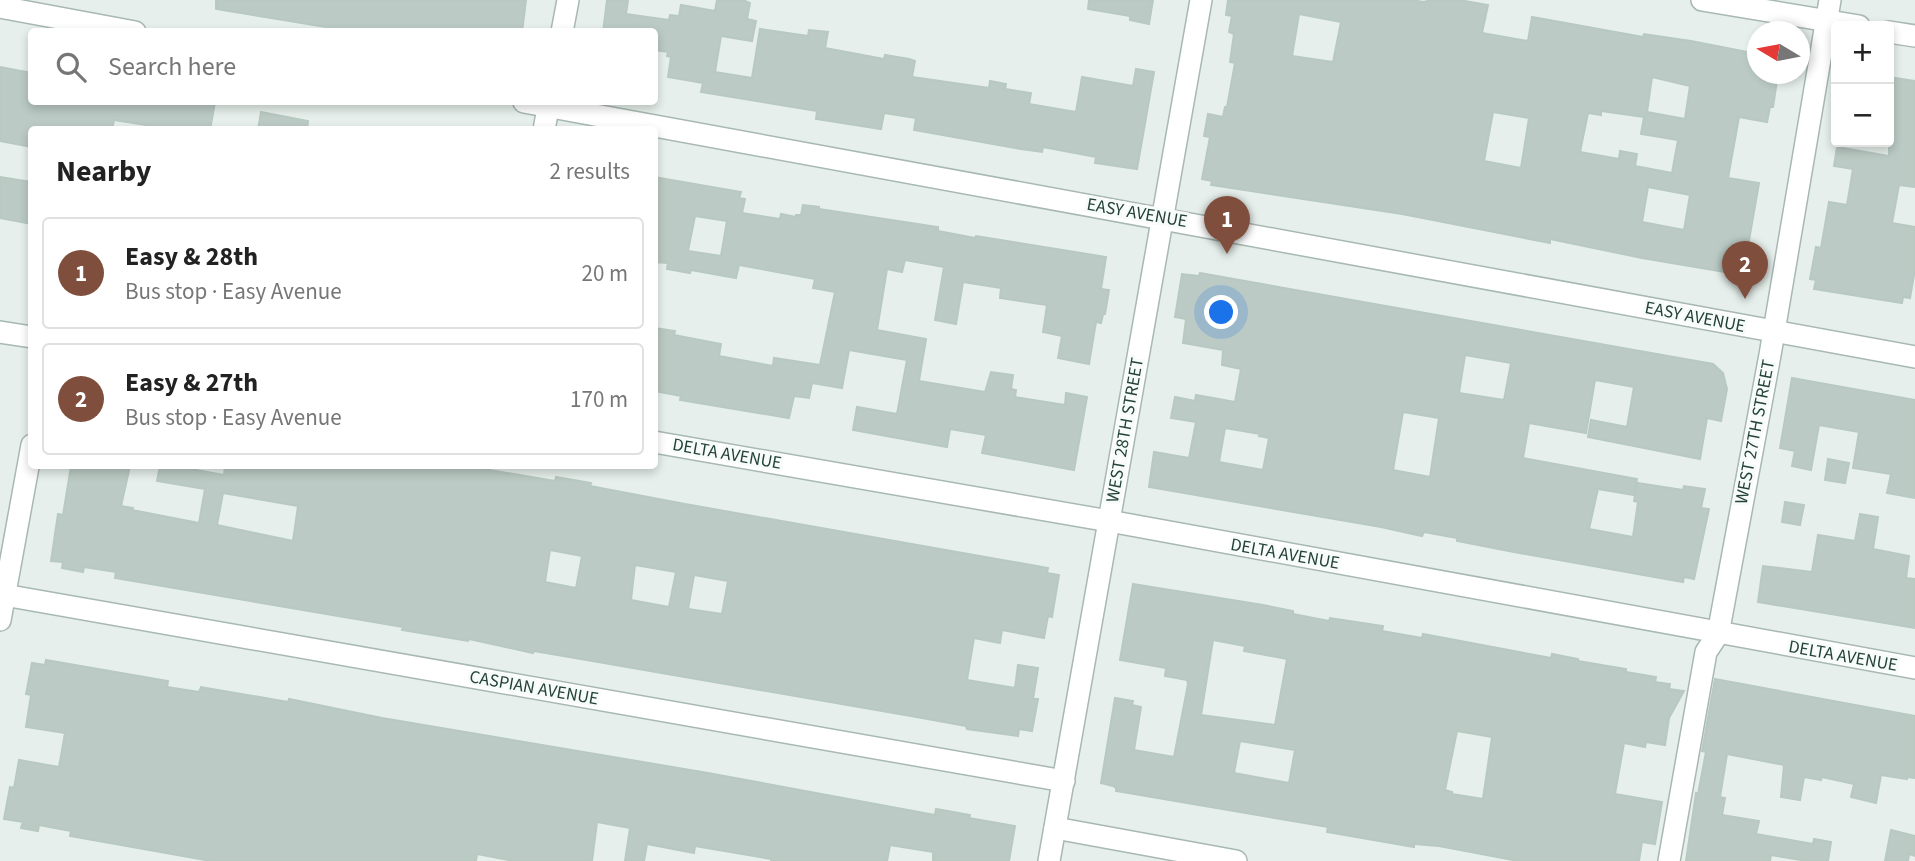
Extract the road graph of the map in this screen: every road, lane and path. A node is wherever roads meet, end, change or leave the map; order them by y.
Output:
1 (568, 0) edge
2 (1201, 0) edge
3 (1702, 0) edge
4 (0, 7) edge
5 (1828, 10) edge
6 (1849, 21) edge
7 (113, 28) edge
8 (563, 28) edge
9 (1894, 33) edge
10 (1915, 36) edge
11 (548, 105) edge
12 (553, 105) edge
13 (545, 126) edge
14 (1163, 218) junction
15 (0, 332) edge
16 (1774, 332) junction
17 (28, 336) edge
18 (1915, 357) edge
19 (658, 443) edge
20 (28, 466) edge
21 (1109, 521) junction
22 (4, 595) junction
23 (0, 620) edge
24 (1718, 634) junction
25 (1915, 668) edge
26 (1064, 781) junction
27 (1055, 828) junction
28 (1049, 861) edge
29 (1236, 861) edge
30 (1669, 861) edge

1 - 8 street
2 - 14 street, WEST 28TH STREET
3 - 5 street
4 - 7 street
5 - 6 street
5 - 16 street, WEST 27TH STREET
9 - 10 street
11 - 13 street
12 - 14 street, EASY AVENUE
14 - 16 street, EASY AVENUE
14 - 21 street, WEST 28TH STREET
15 - 17 street
16 - 18 street, EASY AVENUE
16 - 24 street, WEST 27TH STREET
19 - 21 street, DELTA AVENUE
20 - 22 street
21 - 24 street, DELTA AVENUE
21 - 26 street, WEST 28TH STREET
22 - 23 street
22 - 26 street, CASPIAN AVENUE
24 - 25 street, DELTA AVENUE
24 - 30 street, WEST 27TH STREET
26 - 27 street, WEST 28TH STREET
27 - 28 street, WEST 28TH STREET
27 - 29 street

